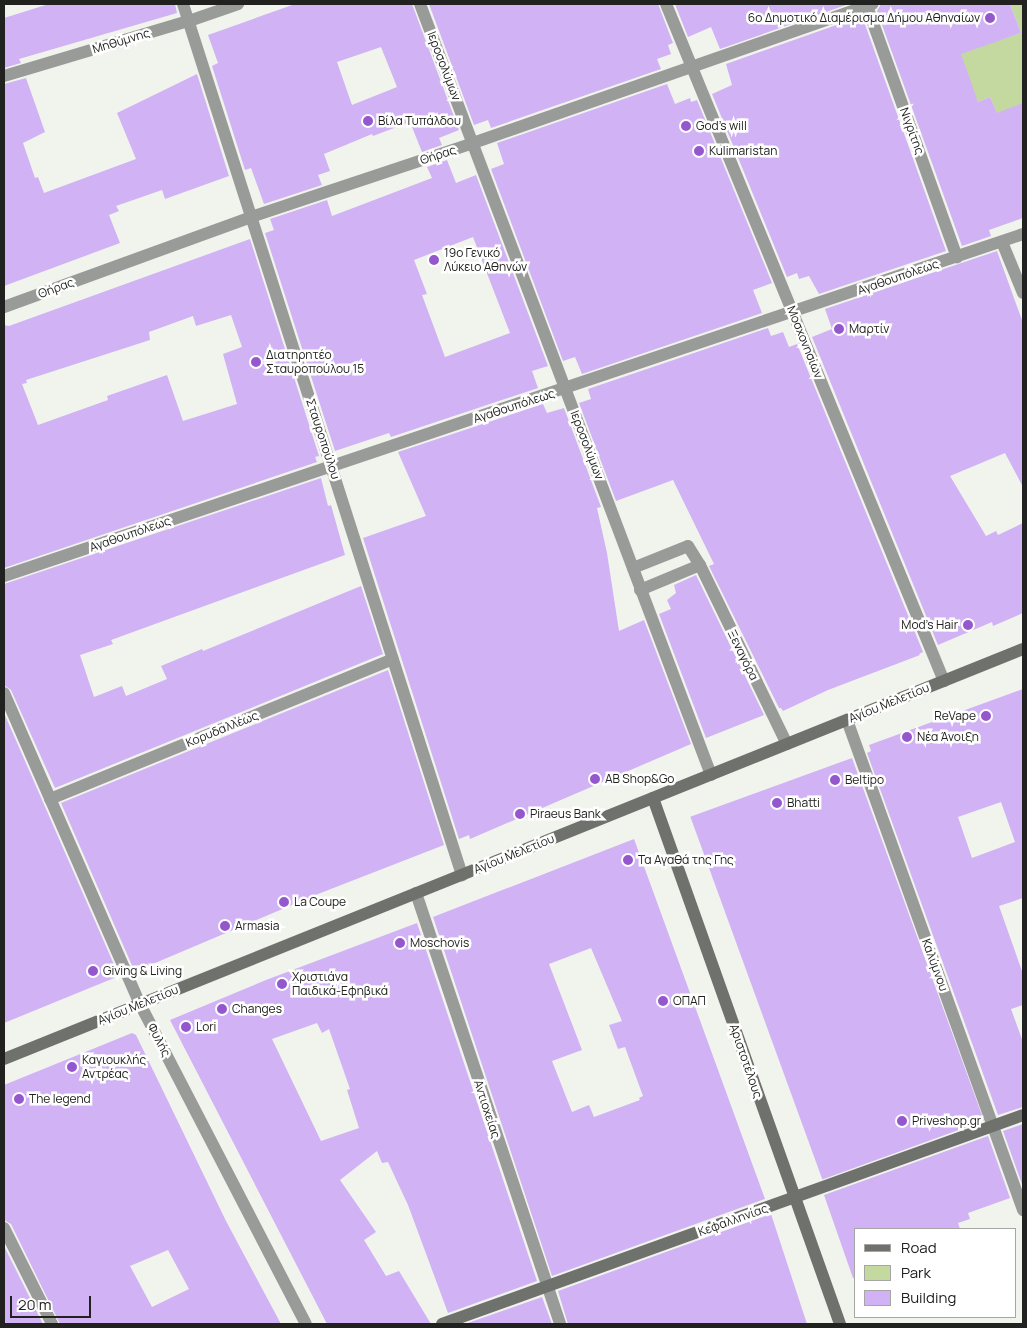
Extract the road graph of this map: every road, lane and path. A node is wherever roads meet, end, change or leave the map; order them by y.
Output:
1 (183, 4) edge
2 (238, 4) edge
3 (420, 4) edge
4 (666, 4) edge
5 (870, 5) edge
6 (189, 21) junction
7 (691, 66) junction
8 (4, 76) edge
9 (473, 143) junction
10 (252, 217) junction
11 (1023, 234) edge
12 (1002, 242) junction
13 (957, 257) junction
14 (1023, 293) edge
15 (4, 307) edge
16 (792, 312) junction
17 (566, 388) junction
18 (332, 467) junction
19 (700, 565) junction
20 (633, 568) junction
21 (4, 576) edge
22 (640, 590) junction
23 (1023, 649) edge
24 (394, 659) junction
25 (944, 681) junction
26 (4, 694) edge
27 (847, 720) junction
28 (787, 744) junction
29 (711, 775) junction
30 (50, 798) junction
31 (653, 798) junction
32 (462, 875) junction
33 (416, 893) junction
34 (140, 1004) junction
35 (4, 1059) edge
36 (1023, 1115) edge
37 (994, 1126) junction
38 (794, 1198) junction
39 (1023, 1210) edge
40 (4, 1228) edge
41 (546, 1287) junction
42 (52, 1324) edge
43 (306, 1324) edge
44 (442, 1324) edge
45 (560, 1324) edge
46 (840, 1324) edge

1 - 6 street, Σταυροπούλου
2 - 6 street, Μηθύμνης
3 - 9 street, Ιεροσολύμων
4 - 7 street, Μοσχονησίων
5 - 7 street, Θήρας
5 - 13 street, Νιγρίτης
6 - 8 street, Μηθύμνης
6 - 10 street, Σταυροπούλου
7 - 9 street, Θήρας
7 - 16 street, Μοσχονησίων
9 - 10 street, Θήρας
9 - 17 street, Ιεροσολύμων
10 - 15 street, Θήρας
10 - 18 street, Σταυροπούλου
11 - 12 street, Αγαθουπόλεως
12 - 13 street, Αγαθουπόλεως
12 - 14 street
13 - 16 street, Αγαθουπόλεως
16 - 17 street, Αγαθουπόλεως
16 - 25 street, Μοσχονησίων
17 - 18 street, Αγαθουπόλεως
17 - 20 street, Ιεροσολύμων
18 - 21 street, Αγαθουπόλεως
18 - 24 street, Σταυροπούλου
19 - 20 street, Ξεναγόρα
19 - 22 street
19 - 28 street, Ξεναγόρα
20 - 22 street, Ιεροσολύμων
22 - 29 street, Ιεροσολύμων
23 - 25 street, Αγίου Μελετίου
24 - 30 street, Κορυδαλλέως
24 - 32 street, Σταυροπούλου
25 - 27 street, Αγίου Μελετίου
26 - 30 street, Φυλής
27 - 28 street, Αγίου Μελετίου
27 - 37 street, Καλύμνου
28 - 29 street, Αγίου Μελετίου
29 - 31 street, Αγίου Μελετίου
30 - 34 street, Φυλής
31 - 32 street, Αγίου Μελετίου
31 - 38 street, Αριστοτέλους
32 - 33 street, Αγίου Μελετίου
33 - 34 street, Αγίου Μελετίου
33 - 41 street, Αντιοχείας
34 - 35 street, Αγίου Μελετίου
34 - 43 street, Φυλής
36 - 37 street, Κεφαλληνίας
37 - 38 street, Κεφαλληνίας
37 - 39 street, Καλύμνου
38 - 41 street, Κεφαλληνίας
38 - 46 street, Αριστοτέλους
40 - 42 street
41 - 44 street, Κεφαλληνίας
41 - 45 street, Αντιοχείας

